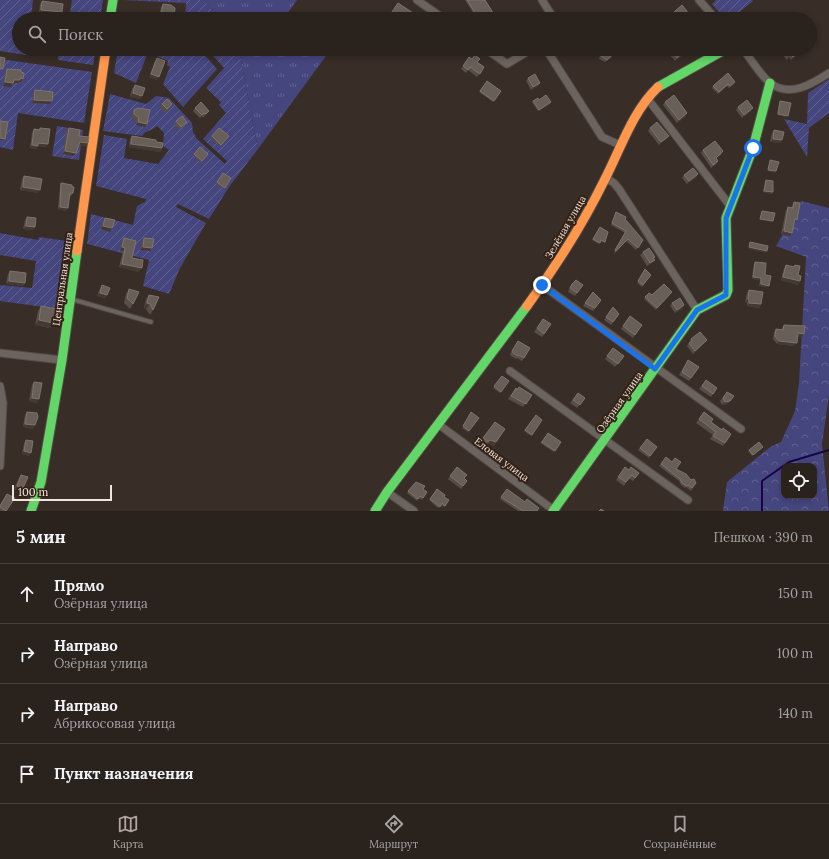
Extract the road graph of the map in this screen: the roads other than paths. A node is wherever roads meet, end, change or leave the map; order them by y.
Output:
1 (113, 0) edge
2 (418, 0) edge
3 (542, 0) edge
4 (699, 0) edge
5 (111, 12) edge
6 (434, 12) edge
7 (550, 12) edge
8 (710, 12) edge
9 (105, 56) edge
10 (496, 56) edge
11 (520, 56) edge
12 (550, 56) edge
13 (714, 56) edge
14 (749, 56) edge
15 (829, 73) edge
16 (770, 83) junction
17 (647, 98) junction
18 (620, 145) junction
19 (606, 178) junction
20 (731, 206) junction
21 (542, 285) junction
22 (71, 299) junction
23 (697, 310) junction
24 (151, 322) dead end
25 (0, 352) edge
26 (62, 360) junction
27 (655, 369) junction
28 (510, 371) dead end
29 (0, 386) edge
30 (438, 424) junction
31 (741, 429) dead end
32 (605, 440) junction
33 (0, 466) edge
34 (386, 492) junction
35 (688, 500) dead end
36 (31, 511) edge
37 (375, 511) edge
38 (414, 511) edge
39 (554, 511) edge

1 - 5 street
2 - 6 street
3 - 7 street
4 - 8 street
9 - 22 street, Центральная улица
10 - 11 street
12 - 18 street
13 - 17 street, Зелёная улица
14 - 16 street
15 - 16 street
16 - 20 street, Озёрная улица
17 - 18 street, Зелёная улица
17 - 20 street
18 - 19 street, Зелёная улица
19 - 21 street, Зелёная улица
19 - 23 street
20 - 23 street, Озёрная улица
21 - 27 street
21 - 30 street, Зелёная улица
22 - 24 lane
22 - 26 street, Центральная улица
23 - 27 street, Озёрная улица
25 - 26 street
26 - 36 street, Центральная улица
27 - 31 street
27 - 32 street, Озёрная улица
28 - 32 street
29 - 33 street
30 - 34 street, Зелёная улица
30 - 39 street, Еловая улица
32 - 35 street
32 - 39 street, Озёрная улица
34 - 37 street, Зелёная улица
34 - 38 street

